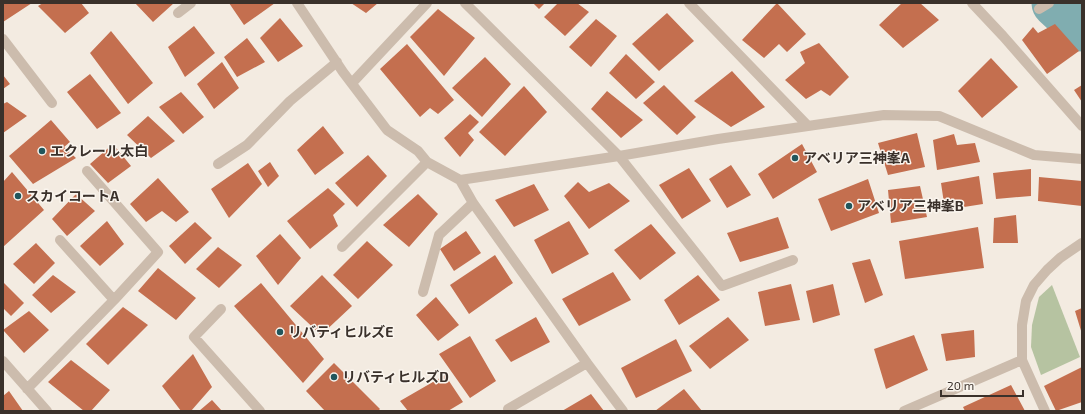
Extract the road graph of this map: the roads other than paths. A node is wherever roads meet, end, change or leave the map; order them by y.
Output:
1 (191, 3) edge
2 (297, 3) edge
3 (427, 3) edge
4 (465, 3) edge
5 (689, 3) edge
6 (972, 3) edge
7 (1049, 3) edge
8 (1039, 9) dead end
9 (178, 13) dead end
10 (3, 39) edge
11 (336, 62) junction
12 (352, 83) junction
13 (52, 103) dead end
14 (808, 126) junction
15 (1082, 126) edge
16 (619, 156) junction
17 (1082, 160) edge
18 (427, 162) junction
19 (218, 164) dead end
20 (87, 171) dead end
21 (460, 180) junction
22 (473, 203) junction
23 (60, 240) dead end
24 (1082, 243) edge
25 (342, 247) dead end
26 (793, 260) dead end
27 (423, 292) dead end
28 (114, 300) junction
29 (221, 309) dead end
30 (1022, 360) junction
31 (3, 361) edge
32 (587, 363) junction
33 (27, 389) junction
34 (47, 411) edge
35 (260, 411) edge
36 (510, 411) edge
37 (623, 411) edge
38 (904, 411) edge
39 (1045, 411) edge

1 - 9 street
2 - 11 street
3 - 12 street
4 - 16 street
5 - 14 street
6 - 15 street
7 - 8 street
10 - 13 street
11 - 12 street
11 - 19 street
12 - 18 street
14 - 16 street
14 - 17 street
16 - 21 street
16 - 26 street
18 - 21 street
18 - 25 street
20 - 28 street
21 - 22 street
22 - 27 street
22 - 32 street
23 - 28 street
24 - 30 street
28 - 33 street
29 - 35 street
30 - 38 street
30 - 39 street
31 - 33 street
32 - 36 street
32 - 37 street
33 - 34 street

